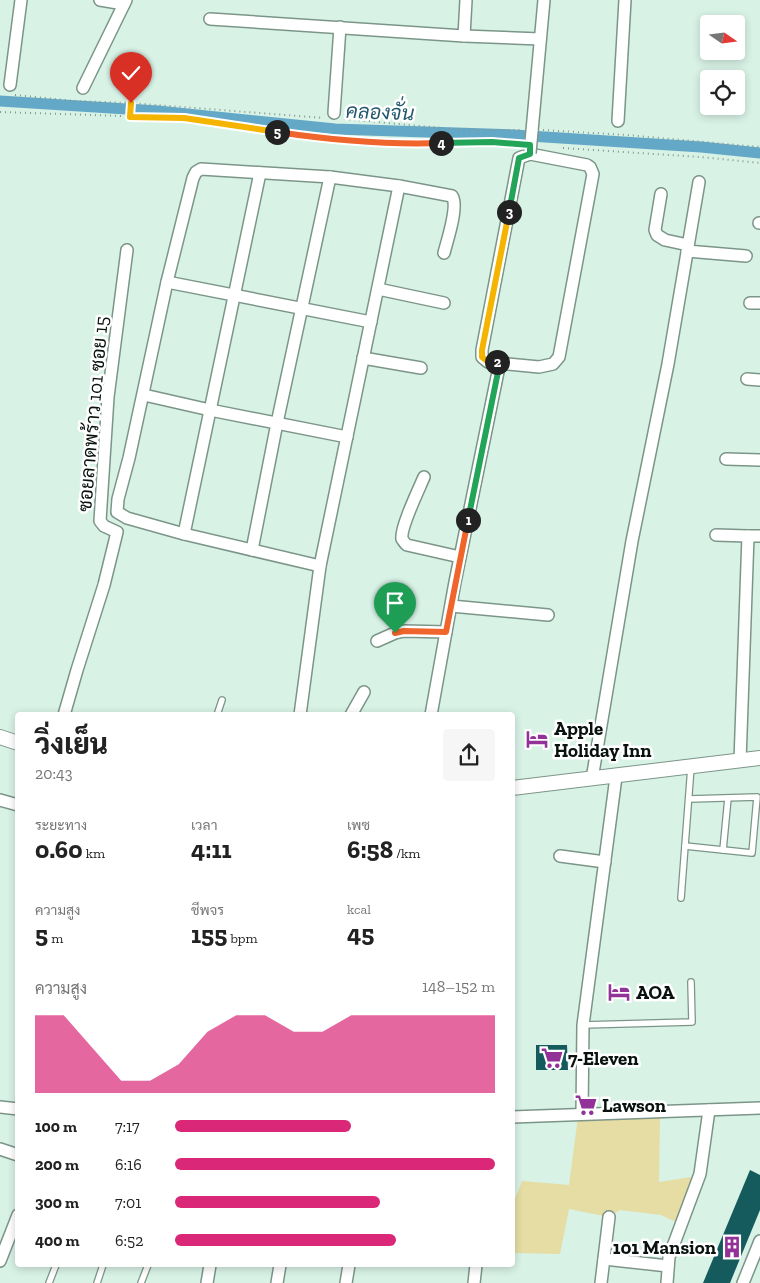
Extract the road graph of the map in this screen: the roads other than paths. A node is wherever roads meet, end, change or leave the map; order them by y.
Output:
1 (21, 0) edge
2 (100, 0) edge
3 (466, 0) edge
4 (544, 0) edge
5 (625, 0) edge
6 (125, 2) edge
7 (210, 19) dead end
8 (340, 27) junction
9 (464, 36) junction
10 (540, 39) junction
11 (83, 88) dead end
12 (9, 89) road end
13 (330, 115) road end
14 (618, 120) dead end
15 (530, 151) junction
16 (260, 172) junction
17 (330, 177) junction
18 (700, 182) dead end
19 (399, 186) junction
20 (660, 194) dead end
21 (687, 248) junction
22 (127, 250) dead end
23 (444, 253) dead end
24 (746, 256) dead end
25 (167, 282) junction
26 (378, 289) junction
27 (234, 296) junction
28 (444, 302) dead end
29 (302, 309) junction
30 (371, 322) junction
31 (363, 358) junction
32 (500, 362) junction
33 (421, 368) dead end
34 (747, 379) dead end
35 (760, 380) edge
36 (144, 395) junction
37 (210, 410) junction
38 (277, 423) junction
39 (347, 436) junction
40 (726, 459) dead end
41 (760, 460) edge
42 (424, 477) dead end
43 (184, 534) junction
44 (716, 535) dead end
45 (748, 536) junction
46 (760, 536) edge
47 (252, 550) junction
48 (460, 557) junction
49 (320, 566) junction
50 (451, 606) junction
51 (548, 615) dead end
52 (446, 632) junction
53 (377, 641) dead end
54 (364, 692) dead end
55 (222, 700) dead end
56 (65, 712) edge
57 (218, 712) edge
58 (300, 712) edge
59 (353, 712) edge
60 (432, 712) edge
61 (0, 736) edge
62 (15, 742) edge
63 (760, 758) edge
64 (740, 761) junction
65 (691, 767) junction
66 (616, 777) junction
67 (592, 780) junction
68 (515, 788) edge
69 (728, 798) junction
70 (689, 799) junction
71 (0, 800) edge
72 (15, 805) edge
73 (685, 846) junction
74 (723, 850) junction
75 (560, 856) dead end
76 (604, 862) junction
77 (680, 898) dead end
78 (691, 982) dead end
79 (583, 1025) junction
80 (0, 1107) edge
81 (760, 1108) edge
82 (15, 1109) edge
83 (709, 1110) junction
84 (582, 1113) junction
85 (515, 1117) edge
86 (0, 1149) edge
87 (15, 1154) edge
88 (609, 1217) dead end
89 (15, 1223) edge
90 (760, 1240) edge
91 (604, 1259) junction
92 (0, 1261) edge
93 (668, 1266) junction
94 (55, 1267) edge
95 (102, 1267) edge
96 (147, 1267) edge
97 (210, 1267) edge
98 (280, 1267) edge
99 (349, 1267) edge
100 (476, 1267) edge
101 (49, 1283) edge
102 (97, 1283) edge
103 (141, 1283) edge
104 (208, 1283) edge
105 (277, 1283) edge
106 (346, 1283) edge
107 (474, 1283) edge
108 (601, 1283) edge
109 (666, 1283) edge
110 (743, 1283) edge

1 - 12 street
2 - 6 street
3 - 9 street
4 - 10 street
5 - 14 street
6 - 11 street
7 - 8 street
8 - 9 street
8 - 13 street
9 - 10 street
10 - 15 street, bridge
15 - 32 street
15 - 32 street
16 - 17 street
16 - 25 street
16 - 27 street
17 - 19 street
17 - 29 street
18 - 21 street
19 - 23 street
19 - 26 street
20 - 21 street
21 - 24 street
21 - 67 street
22 - 56 street, ซอยลาดพร้าว 101 ซอย 15
25 - 27 street
25 - 36 street
26 - 28 street
26 - 30 street
27 - 29 street
27 - 37 street
29 - 30 street
29 - 38 street
30 - 31 street
31 - 33 street
31 - 39 street
32 - 48 street
34 - 35 street
36 - 37 street
36 - 43 street
37 - 38 street
37 - 43 street
38 - 39 street
38 - 47 street
39 - 49 street
40 - 41 street
42 - 48 street
43 - 47 street
44 - 45 street
45 - 46 street
45 - 64 street
47 - 49 street
48 - 50 street
49 - 58 street
50 - 51 street
50 - 52 street
52 - 53 street
52 - 60 street
54 - 59 street
55 - 57 lane
61 - 62 street
63 - 64 street
64 - 65 street
65 - 66 street
65 - 70 lane
66 - 67 street
66 - 76 street
67 - 68 street
69 - 70 lane
69 - 74 lane
69 - 74 lane
70 - 73 lane
71 - 72 street
73 - 74 lane
73 - 77 lane
75 - 76 street
76 - 79 street
78 - 79 lane
79 - 84 street
80 - 82 street
81 - 83 street
83 - 84 street
83 - 93 street
84 - 85 street
86 - 87 street
88 - 91 street
89 - 92 street
90 - 110 street
91 - 93 street
91 - 108 street
93 - 109 street
94 - 101 lane
95 - 102 lane
96 - 103 lane
97 - 104 street
98 - 105 street
99 - 106 street
100 - 107 street

